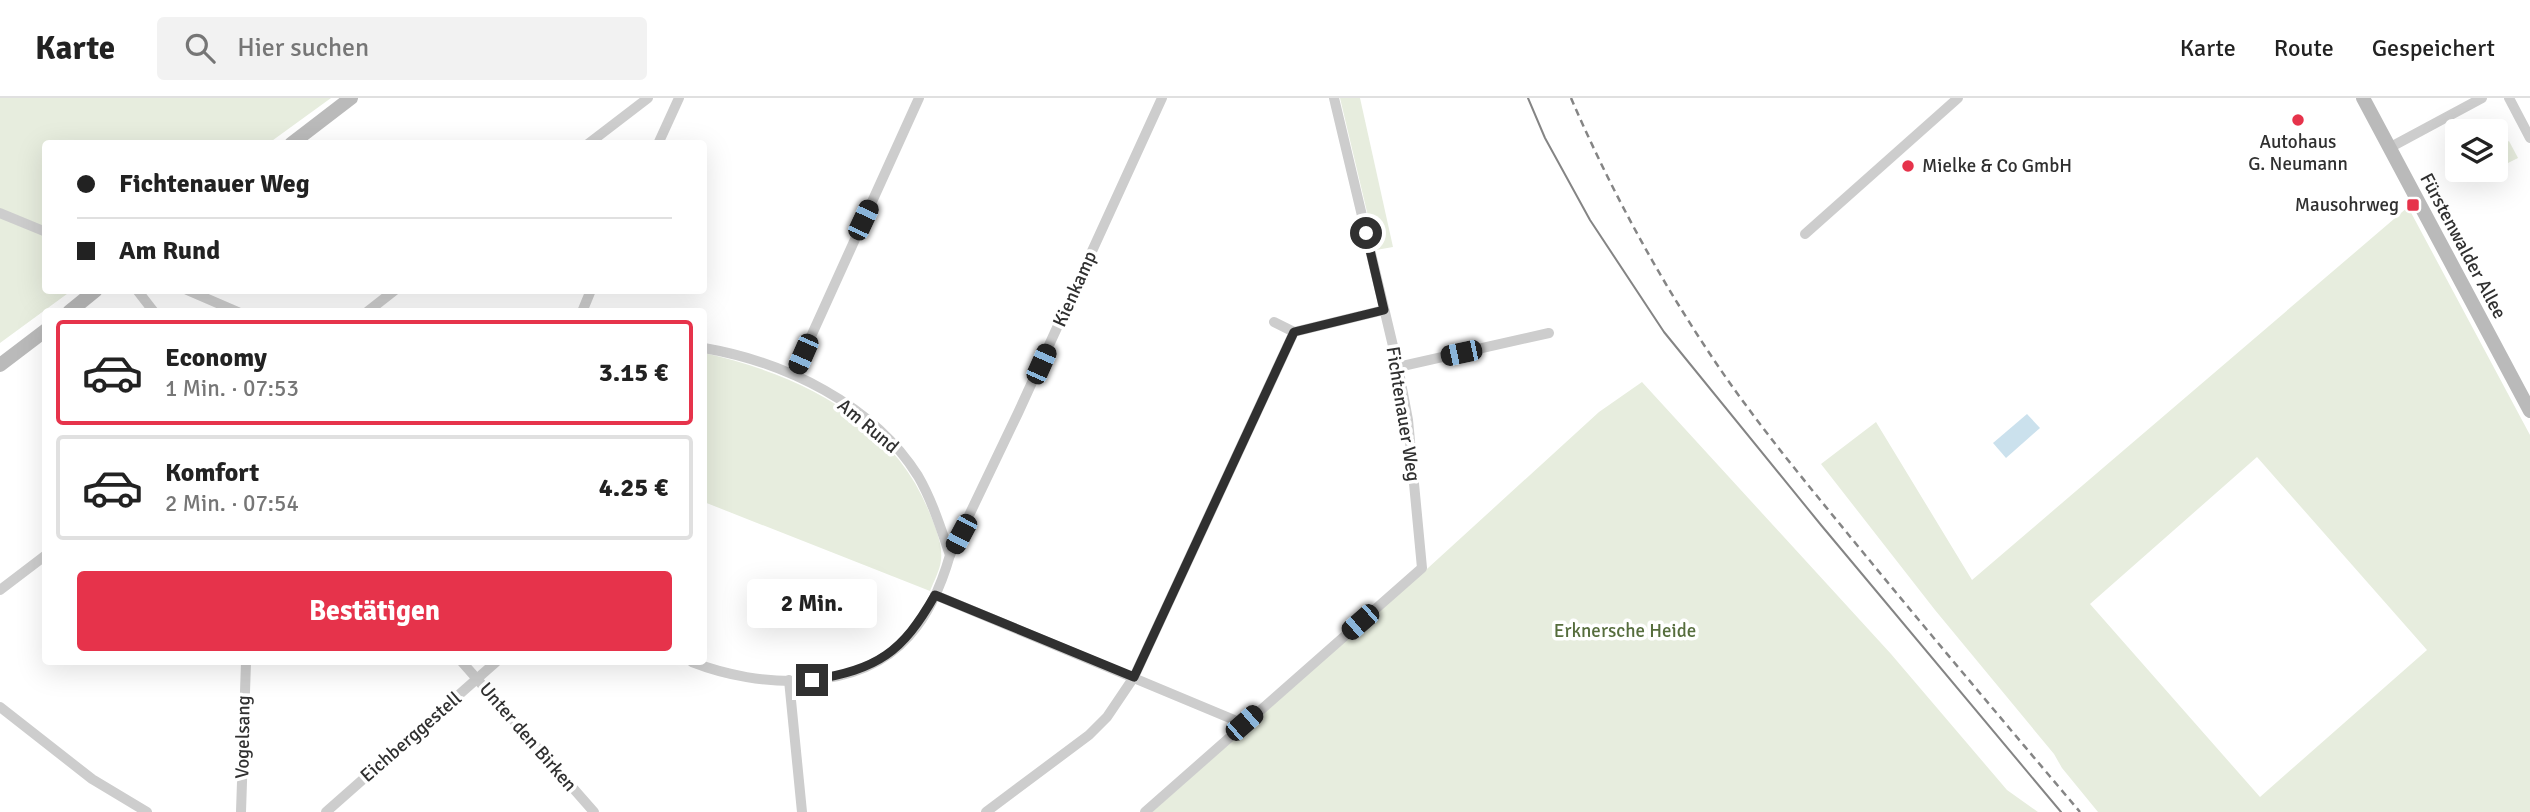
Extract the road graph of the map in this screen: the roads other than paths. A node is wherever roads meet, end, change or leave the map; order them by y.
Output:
1 (351, 98) edge
2 (648, 98) edge
3 (678, 98) edge
4 (919, 98) edge
5 (1162, 98) edge
6 (1334, 98) edge
7 (1958, 98) edge
8 (2363, 98) edge
9 (2483, 98) edge
10 (2509, 98) edge
11 (2530, 138) edge
12 (296, 140) edge
13 (593, 140) edge
14 (660, 140) edge
15 (2389, 148) junction
16 (0, 214) edge
17 (42, 230) edge
18 (1805, 234) dead end
19 (91, 294) edge
20 (140, 294) edge
21 (196, 294) edge
22 (390, 294) edge
23 (74, 308) edge
24 (151, 308) edge
25 (229, 308) edge
26 (372, 308) edge
27 (1384, 310) junction
28 (1273, 322) dead end
29 (1294, 332) junction
30 (42, 333) edge
31 (1549, 333) dead end
32 (707, 349) edge
33 (0, 365) edge
34 (1398, 367) junction
35 (794, 374) junction
36 (2530, 411) edge
37 (950, 555) junction
38 (42, 558) edge
39 (0, 590) edge
40 (935, 595) junction
41 (246, 665) edge
42 (465, 665) edge
43 (492, 665) edge
44 (703, 665) edge
45 (1134, 677) junction
46 (477, 678) junction
47 (789, 680) junction
48 (0, 707) edge
49 (1244, 723) junction
50 (147, 812) edge
51 (241, 812) edge
52 (326, 812) edge
53 (594, 812) edge
54 (802, 812) edge
55 (986, 812) edge
56 (1145, 812) edge

1 - 12 main road
2 - 13 street
3 - 14 street
4 - 35 street
5 - 37 street, Kienkamp
6 - 27 street, Fichtenauer Weg
7 - 18 street
8 - 15 main road, Fürstenwalder Allee
9 - 15 street
10 - 11 street
15 - 36 main road, Fürstenwalder Allee
16 - 17 street
19 - 23 main road
20 - 24 street
21 - 25 street
22 - 26 street
27 - 29 street
27 - 34 street, Fichtenauer Weg
28 - 29 street
29 - 45 street
30 - 33 main road
31 - 34 street
32 - 35 street, Am Rund
34 - 49 street, Fichtenauer Weg
35 - 37 street, Am Rund
37 - 40 street
38 - 39 street
40 - 45 street
40 - 47 street
41 - 51 street, Vogelsang
42 - 46 street, Unter den Birken
43 - 46 street, Eichberggestell
44 - 47 street
45 - 49 street
45 - 55 street
46 - 52 street, Eichberggestell
46 - 53 street, Unter den Birken
47 - 54 street
48 - 50 street
49 - 56 street

